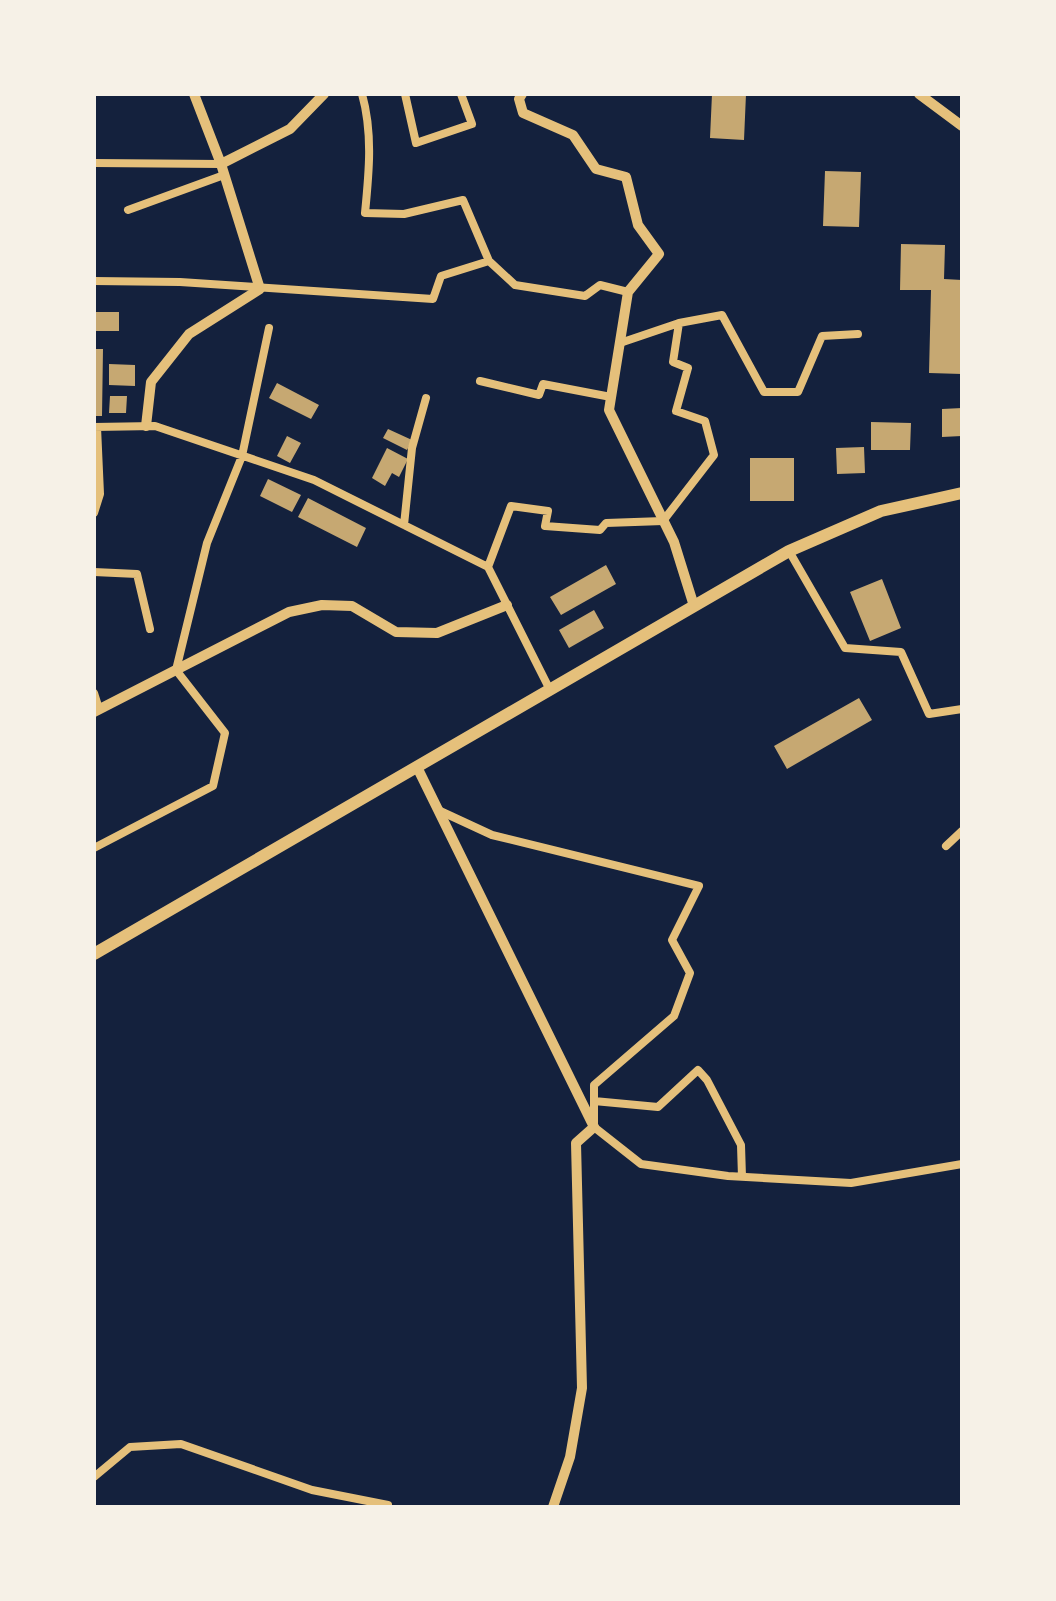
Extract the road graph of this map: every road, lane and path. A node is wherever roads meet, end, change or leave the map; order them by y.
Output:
1 (194, 94) edge
2 (324, 94) edge
3 (362, 94) edge
4 (405, 94) edge
5 (461, 94) edge
6 (522, 94) edge
7 (919, 94) edge
8 (962, 126) edge
9 (94, 163) edge
10 (223, 170) junction
11 (128, 210) dead end
12 (489, 261) junction
13 (94, 281) edge
14 (260, 289) junction
15 (628, 292) junction
16 (679, 323) junction
17 (269, 328) dead end
18 (858, 334) dead end
19 (620, 343) junction
20 (480, 381) dead end
21 (611, 397) junction
22 (426, 398) dead end
23 (146, 426) junction
24 (96, 427) edge
25 (242, 456) junction
26 (962, 493) edge
27 (94, 513) edge
28 (663, 521) junction
29 (404, 525) junction
30 (789, 551) junction
31 (488, 567) junction
32 (94, 572) edge
33 (507, 605) junction
34 (694, 606) junction
35 (150, 629) dead end
36 (176, 670) junction
37 (550, 690) junction
38 (94, 693) edge
39 (962, 709) edge
40 (96, 711) edge
41 (417, 767) junction
42 (438, 810) junction
43 (962, 831) edge
44 (946, 846) dead end
45 (94, 848) edge
46 (94, 954) edge
47 (594, 1101) junction
48 (594, 1127) junction
49 (962, 1164) edge
50 (742, 1177) junction
51 (94, 1477) edge
52 (388, 1505) dead end
53 (553, 1507) edge

1 - 10 street
2 - 10 street
3 - 12 street
4 - 5 street
6 - 15 street
7 - 8 street
9 - 10 street
10 - 11 street
10 - 14 street
12 - 14 street
12 - 15 street
13 - 14 street
14 - 23 street
15 - 19 street
16 - 18 street
16 - 19 street
16 - 28 street
17 - 25 street
19 - 21 street
20 - 21 street
21 - 28 street
22 - 29 street
23 - 24 street
23 - 25 street
24 - 27 street
25 - 29 street
25 - 36 street
26 - 30 main road
28 - 31 street
28 - 34 street
29 - 31 street
30 - 34 main road
30 - 39 street
31 - 33 street
32 - 35 street
33 - 36 street
33 - 37 street
34 - 37 main road
36 - 40 street
36 - 45 street
37 - 41 main road
38 - 40 street
41 - 42 street
41 - 46 main road
42 - 47 street
42 - 48 street
43 - 44 street
47 - 48 street
47 - 50 street
48 - 50 street
48 - 53 street
49 - 50 street
51 - 52 street

